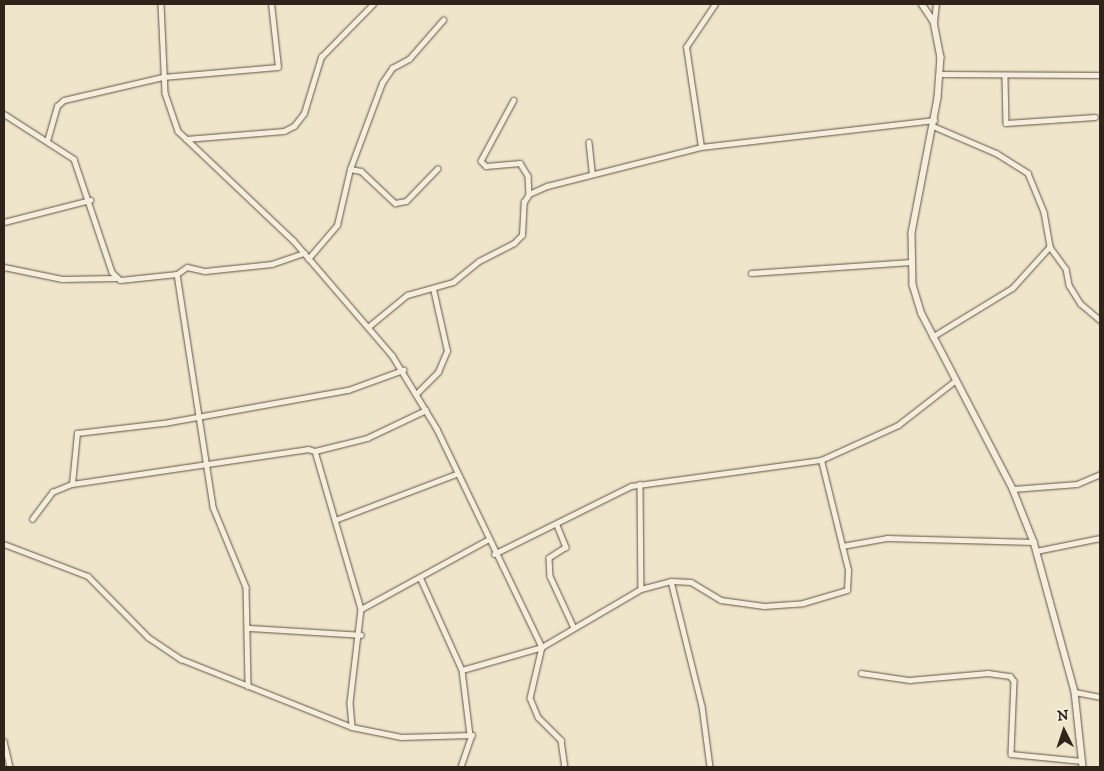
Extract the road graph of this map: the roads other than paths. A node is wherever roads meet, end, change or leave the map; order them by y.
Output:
1 (161, 4) edge
2 (271, 4) edge
3 (372, 4) edge
4 (715, 4) edge
5 (922, 4) edge
6 (936, 4) edge
7 (443, 20) dead end
8 (934, 22) junction
9 (940, 74) junction
10 (1100, 75) edge
11 (163, 77) junction
12 (1005, 77) junction
13 (514, 100) dead end
14 (4, 115) edge
15 (1095, 117) dead end
16 (933, 123) junction
17 (186, 138) junction
18 (48, 141) junction
19 (588, 142) dead end
20 (701, 147) junction
21 (350, 169) junction
22 (436, 169) dead end
23 (592, 173) junction
24 (529, 194) junction
25 (90, 200) junction
26 (4, 222) edge
27 (1050, 247) junction
28 (304, 253) junction
29 (308, 259) junction
30 (911, 262) junction
31 (4, 267) edge
32 (751, 273) dead end
33 (178, 274) junction
34 (117, 278) junction
35 (433, 289) junction
36 (1100, 320) edge
37 (368, 327) junction
38 (933, 337) junction
39 (402, 370) junction
40 (956, 380) junction
41 (417, 393) junction
42 (426, 410) junction
43 (198, 418) junction
44 (315, 451) junction
45 (821, 460) junction
46 (205, 464) junction
47 (456, 474) junction
48 (1100, 474) edge
49 (72, 484) junction
50 (640, 484) junction
51 (1013, 489) junction
52 (32, 519) dead end
53 (335, 520) junction
54 (557, 525) junction
55 (1100, 538) edge
56 (488, 540) junction
57 (1034, 542) junction
58 (4, 544) edge
59 (842, 546) junction
60 (1036, 550) junction
61 (494, 554) junction
62 (420, 577) junction
63 (671, 581) junction
64 (641, 589) junction
65 (361, 610) junction
66 (248, 628) junction
67 (574, 628) junction
68 (361, 635) junction
69 (542, 647) junction
70 (462, 670) junction
71 (861, 674) dead end
72 (248, 686) junction
73 (1075, 692) junction
74 (1100, 697) edge
75 (352, 727) junction
76 (470, 735) junction
77 (4, 741) edge
78 (1082, 764) edge
79 (10, 767) edge
80 (461, 767) edge
81 (565, 767) edge
82 (710, 767) edge

1 - 11 street
2 - 11 street
3 - 17 street
4 - 20 street
5 - 8 street
6 - 8 street
7 - 21 street
8 - 9 street
9 - 12 street
9 - 16 street
10 - 12 street
11 - 17 street
11 - 18 street
12 - 15 street
13 - 24 street
14 - 18 street
16 - 20 street
16 - 27 street
16 - 30 street
17 - 28 street
18 - 25 street
19 - 23 street
20 - 23 street
21 - 22 street
21 - 29 street
23 - 24 street
24 - 35 street
25 - 26 street
25 - 34 street
27 - 36 street
27 - 38 street
28 - 29 street
28 - 33 street
29 - 37 street
30 - 32 street
30 - 38 street
31 - 34 street
33 - 34 street
33 - 43 street
35 - 37 street
35 - 41 street
37 - 39 street
38 - 40 street
39 - 41 street
39 - 43 street
40 - 45 street
40 - 51 street
41 - 42 street
42 - 44 street
42 - 47 street
43 - 46 street
43 - 49 street
44 - 46 street
44 - 53 street
45 - 50 street
45 - 59 street
46 - 49 street
46 - 66 street
47 - 53 street
47 - 56 street
48 - 51 street
49 - 52 street
50 - 54 street
50 - 64 street
51 - 57 street
53 - 65 street
54 - 61 street
54 - 67 street
55 - 60 street
56 - 61 street
56 - 62 street
57 - 59 street
57 - 60 street
58 - 72 street
59 - 63 street
60 - 73 street
61 - 69 street
62 - 65 street
62 - 70 street
63 - 64 street
63 - 82 street
64 - 67 street
65 - 68 street
66 - 68 street
66 - 72 street
67 - 69 street
68 - 75 street
69 - 70 street
69 - 81 street
70 - 76 street
71 - 78 street
72 - 75 street
73 - 74 street
73 - 78 street
75 - 76 street
76 - 80 street
77 - 79 street

